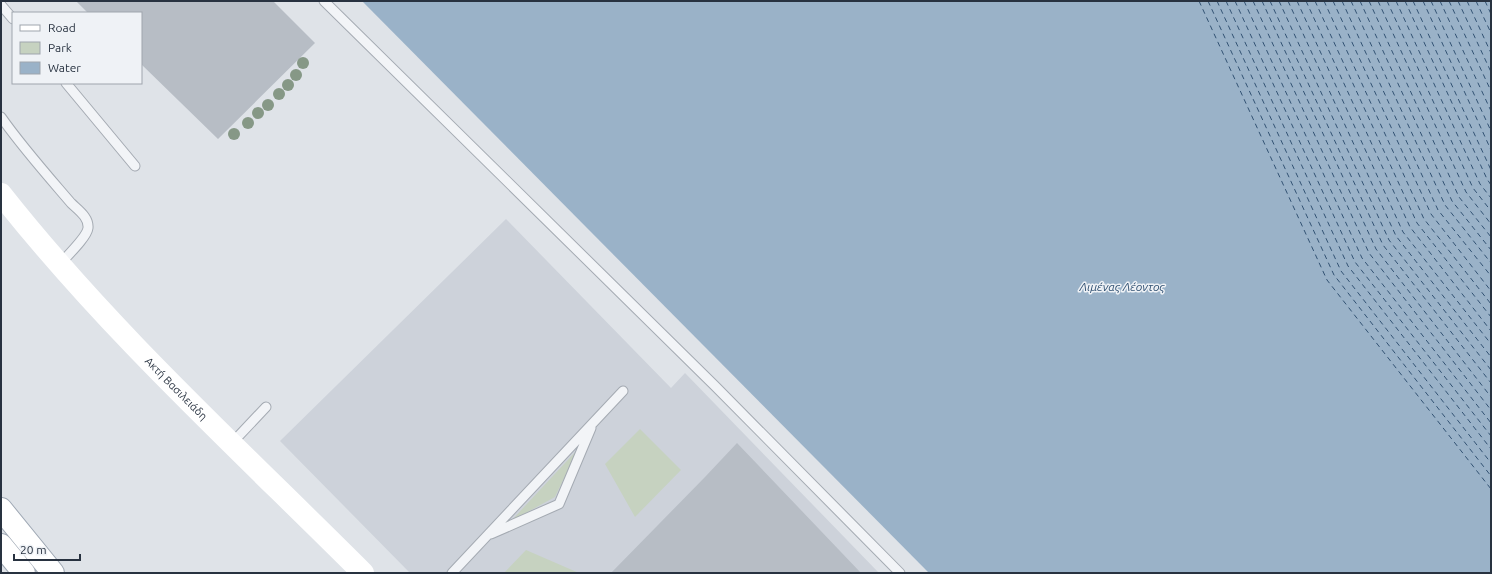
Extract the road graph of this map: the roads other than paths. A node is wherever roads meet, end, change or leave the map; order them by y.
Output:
1 (324, 1) edge
2 (1, 5) edge
3 (12, 18) edge
4 (67, 84) edge
5 (1, 117) edge
6 (135, 166) dead end
7 (1, 194) edge
8 (60, 264) junction
9 (624, 391) dead end
10 (266, 407) dead end
11 (594, 422) junction
12 (232, 443) junction
13 (1, 509) edge
14 (486, 537) junction
15 (1, 545) edge
16 (454, 572) edge
17 (24, 573) edge
18 (53, 573) edge
19 (363, 573) edge
20 (900, 573) edge

1 - 20 lane
2 - 3 lane
4 - 6 lane
5 - 8 lane
7 - 8 street, Ακτή Βασιλειάδη
8 - 12 street, Ακτή Βασιλειάδη
9 - 11 lane
10 - 12 lane
11 - 14 lane
11 - 14 lane
12 - 19 street, Ακτή Βασιλειάδη
13 - 18 street
14 - 16 lane
15 - 17 street

